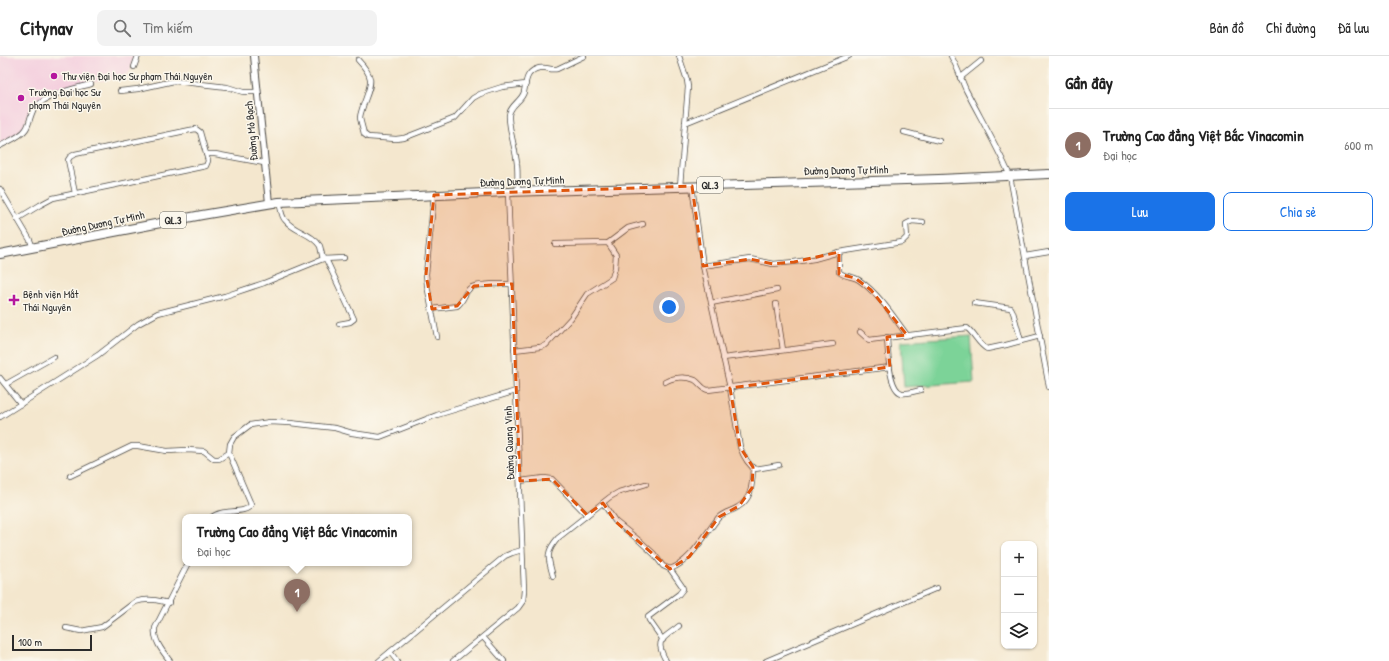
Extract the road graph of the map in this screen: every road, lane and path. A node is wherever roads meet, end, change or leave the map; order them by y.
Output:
1 (138, 56) edge
2 (254, 56) edge
3 (584, 56) edge
4 (680, 56) edge
5 (849, 56) edge
6 (951, 56) edge
7 (358, 60) dead end
8 (981, 62) dead end
9 (134, 67) dead end
10 (960, 78) junction
11 (91, 84) dead end
12 (526, 84) junction
13 (120, 91) dead end
14 (258, 92) junction
15 (685, 123) junction
16 (904, 132) dead end
17 (939, 141) dead end
18 (0, 146) edge
19 (206, 154) junction
20 (264, 163) junction
21 (1049, 174) edge
22 (1010, 176) junction
23 (680, 186) junction
24 (692, 186) junction
25 (0, 189) edge
26 (508, 192) junction
27 (518, 192) junction
28 (75, 193) junction
29 (434, 195) junction
30 (279, 202) junction
31 (269, 203) junction
32 (17, 219) junction
33 (923, 222) dead end
34 (643, 224) dead end
35 (608, 243) junction
36 (556, 244) dead end
37 (33, 249) junction
38 (839, 252) junction
39 (1049, 252) edge
40 (0, 254) edge
41 (1025, 256) junction
42 (344, 258) dead end
43 (324, 259) junction
44 (703, 266) junction
45 (512, 284) junction
46 (777, 290) dead end
47 (711, 303) junction
48 (974, 303) dead end
49 (776, 304) dead end
50 (432, 309) junction
51 (339, 324) dead end
52 (860, 332) dead end
53 (907, 335) junction
54 (1040, 336) junction
55 (437, 337) dead end
56 (887, 337) junction
57 (1021, 341) junction
58 (833, 344) dead end
59 (514, 350) junction
60 (783, 350) junction
61 (54, 357) dead end
62 (723, 358) junction
63 (890, 367) junction
64 (0, 378) edge
65 (665, 382) dead end
66 (6, 384) junction
67 (1049, 387) edge
68 (730, 388) junction
69 (921, 390) dead end
70 (516, 391) junction
71 (21, 404) junction
72 (0, 417) edge
73 (229, 453) junction
74 (779, 465) dead end
75 (753, 467) junction
76 (70, 476) dead end
77 (520, 481) junction
78 (646, 484) dead end
79 (603, 502) junction
80 (217, 514) edge
81 (587, 515) junction
82 (522, 550) junction
83 (187, 566) edge
84 (670, 569) junction
85 (553, 576) dead end
86 (937, 588) dead end
87 (169, 603) junction
88 (678, 626) dead end
89 (66, 628) dead end
90 (483, 637) junction
91 (662, 640) junction
92 (390, 652) junction
93 (170, 661) edge
94 (379, 661) edge
95 (397, 661) edge
96 (453, 661) edge
97 (504, 661) edge
98 (666, 661) edge
99 (766, 661) edge

1 - 9 street
2 - 14 street, Đường Mỏ Bạch
3 - 12 street
4 - 15 street
5 - 15 street
6 - 10 street
7 - 12 street
8 - 10 street
10 - 22 street
11 - 18 street
12 - 27 street
13 - 14 street
14 - 20 street, Đường Mỏ Bạch
15 - 23 street
16 - 17 street
19 - 20 street
19 - 28 street
19 - 28 street
20 - 31 street, Đường Mỏ Bạch
21 - 22 highway, Đường Dương Tự Minh / QL.3
22 - 24 highway, Đường Dương Tự Minh / QL.3
22 - 41 street
23 - 24 highway, Đường Dương Tự Minh / QL.3
23 - 27 highway, Đường Dương Tự Minh / QL.3
24 - 44 street
25 - 32 street
26 - 27 highway, Đường Dương Tự Minh / QL.3
26 - 29 highway, Đường Dương Tự Minh / QL.3
26 - 45 street, Đường Quang Vinh
28 - 32 street
29 - 30 highway, Đường Dương Tự Minh / QL.3
29 - 50 street
30 - 31 highway, Đường Dương Tự Minh / QL.3
30 - 43 street
31 - 37 highway, Đường Dương Tự Minh / QL.3
32 - 37 street
33 - 38 street
34 - 35 street
35 - 36 street
35 - 59 street
37 - 40 highway, Đường Dương Tự Minh / QL.3
38 - 44 street
38 - 53 street
39 - 41 street
41 - 54 street
42 - 43 street
43 - 51 street
43 - 71 street
44 - 47 street
45 - 50 street
45 - 59 street, Đường Quang Vinh
46 - 47 street
47 - 62 street
48 - 57 street
49 - 60 street
50 - 55 street
52 - 56 street
53 - 56 street
53 - 57 street
54 - 57 street
54 - 67 street
56 - 63 street
58 - 60 street
59 - 70 street, Đường Quang Vinh
60 - 62 street
61 - 66 street
62 - 68 street
63 - 68 street
63 - 69 street
64 - 66 street
65 - 68 street
66 - 71 street
68 - 75 street
70 - 73 street
70 - 77 street, Đường Quang Vinh
71 - 72 street
73 - 76 street
73 - 80 street
74 - 75 street
75 - 84 street
77 - 81 street
77 - 82 street, Đường Quang Vinh
78 - 79 street
79 - 81 street
79 - 84 street
81 - 85 street
82 - 90 street, Đường Quang Vinh
82 - 92 street
83 - 87 street
84 - 91 street
86 - 99 street
87 - 89 street
87 - 93 street
88 - 91 street
90 - 96 street, Đường Quang Vinh
90 - 97 street
91 - 98 street
92 - 94 street
92 - 95 street

